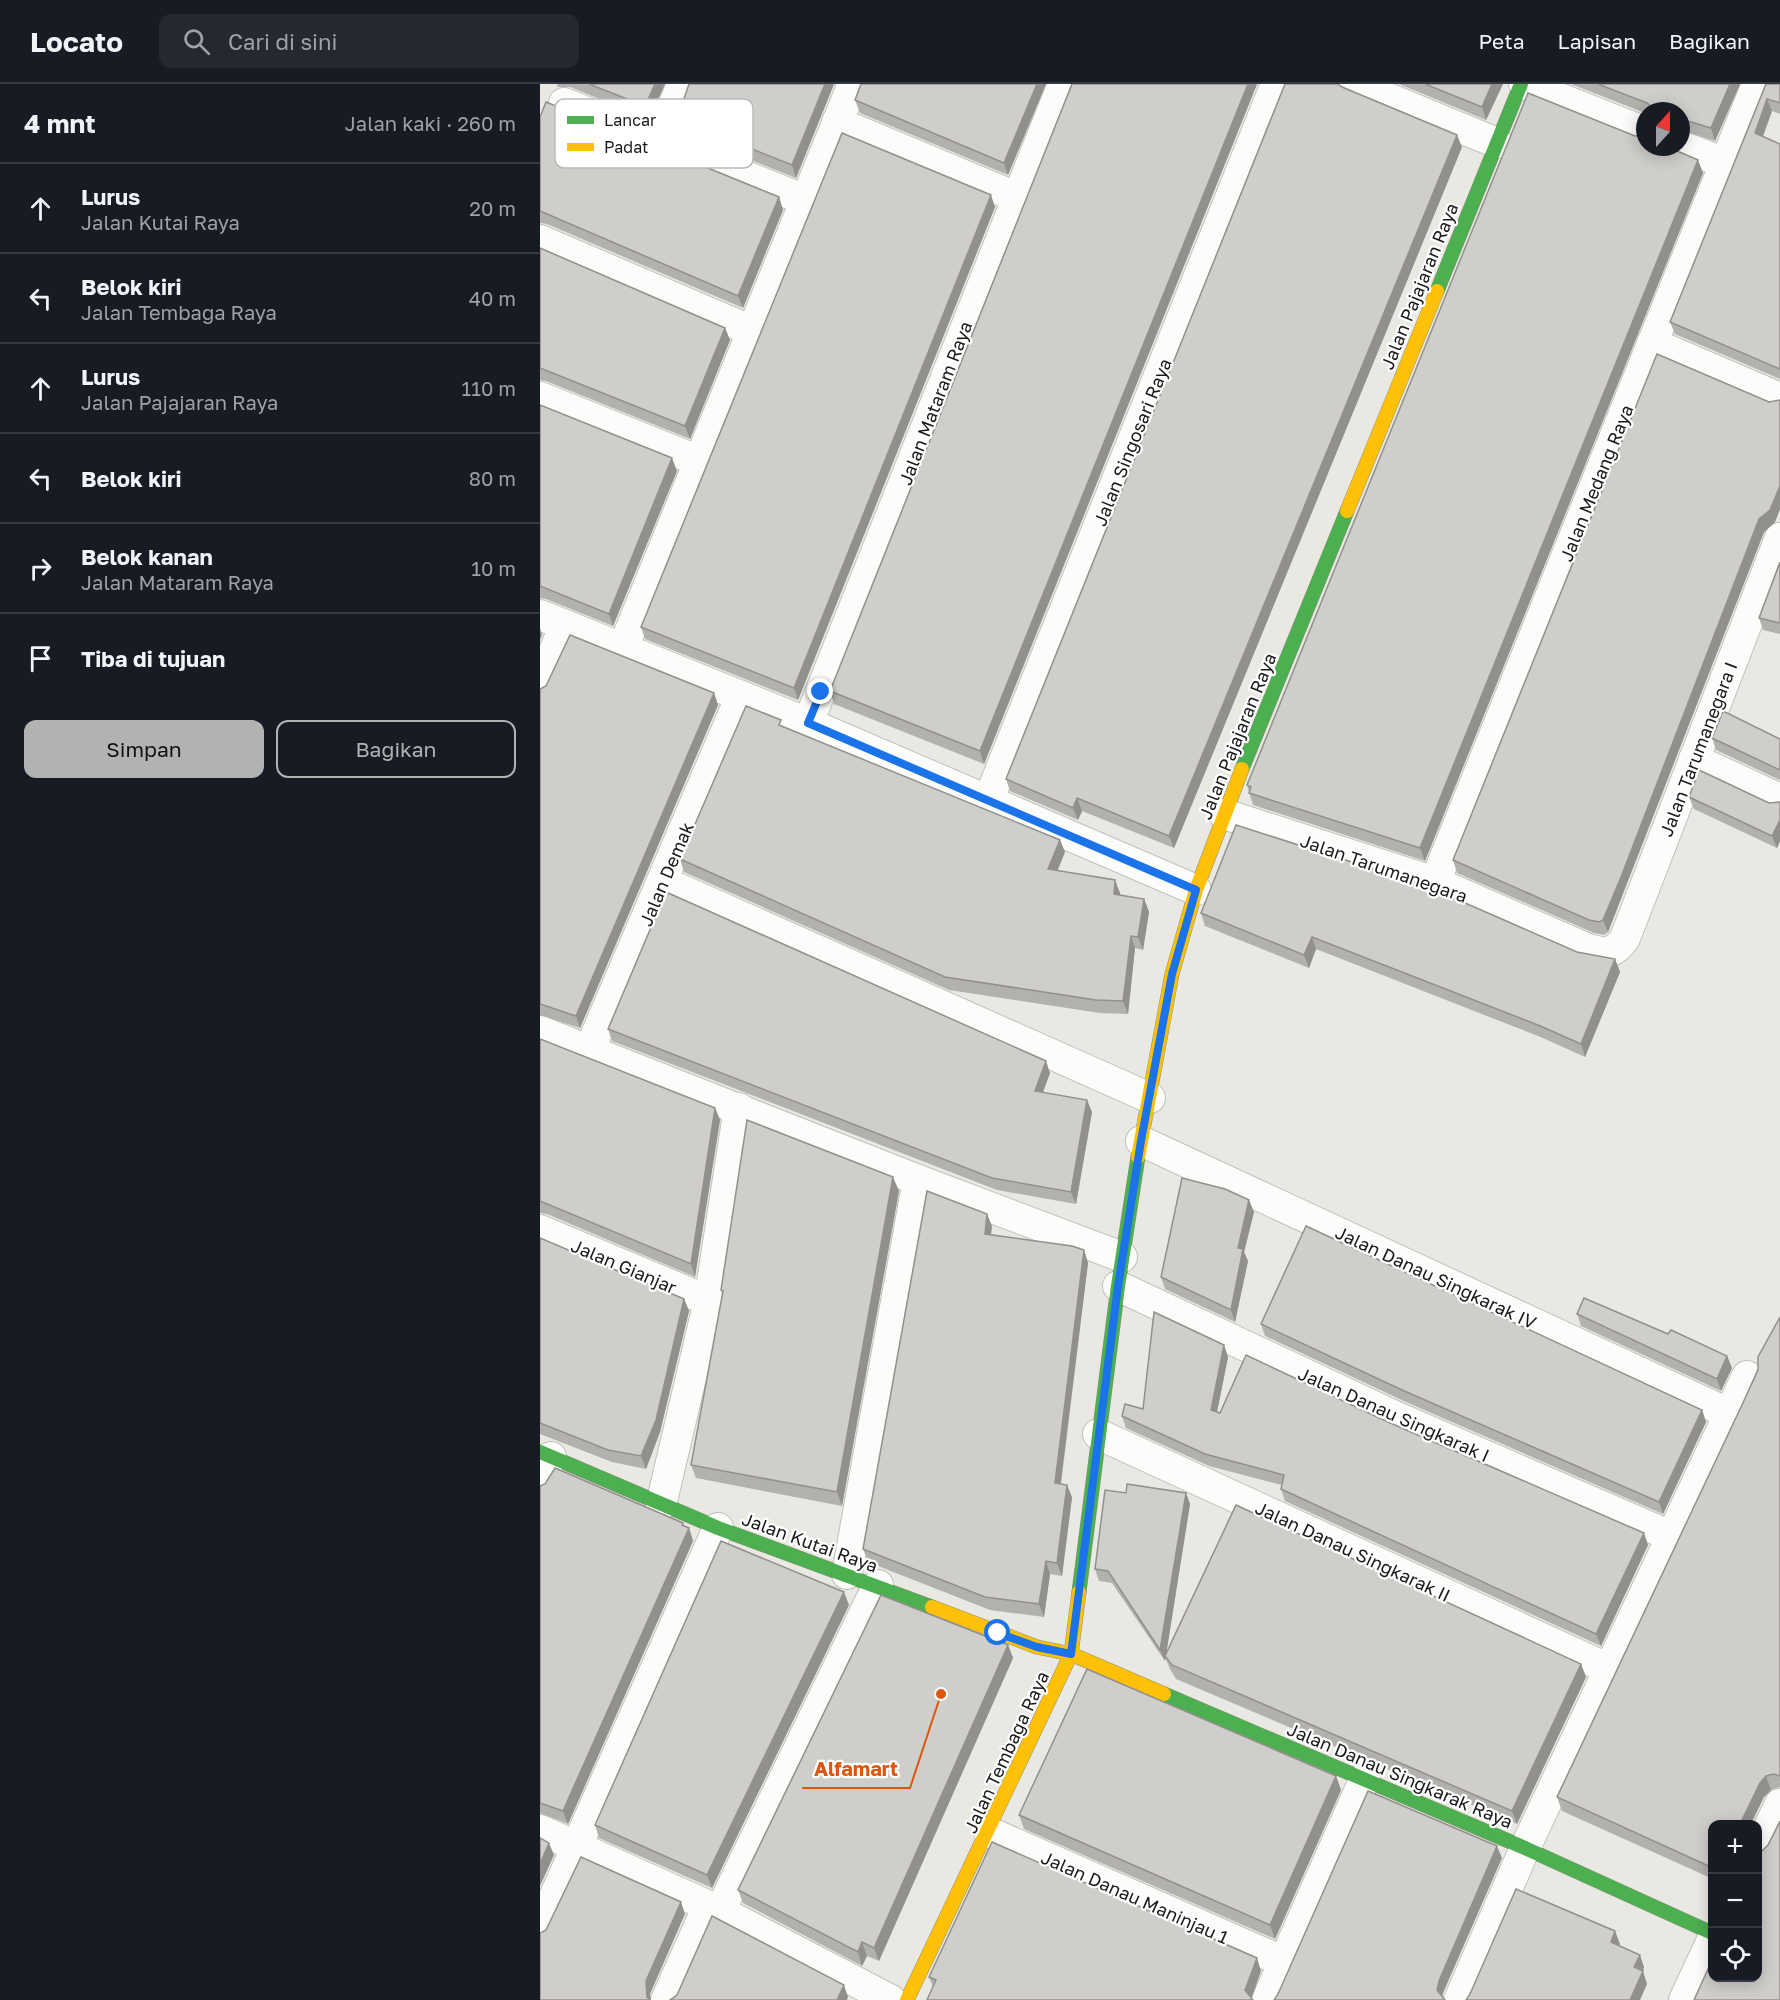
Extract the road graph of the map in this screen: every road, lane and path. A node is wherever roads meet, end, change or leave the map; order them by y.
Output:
1 (682, 84) edge
2 (853, 84) edge
3 (1063, 84) edge
4 (1276, 84) edge
5 (1354, 84) edge
6 (1522, 84) edge
7 (1757, 84) edge
8 (676, 99) edge
9 (837, 122) junction
10 (1636, 128) edge
11 (1497, 143) junction
12 (1690, 149) edge
13 (1725, 163) junction
14 (726, 168) edge
15 (1016, 197) junction
16 (805, 200) junction
17 (540, 240) edge
18 (752, 331) junction
19 (1652, 343) junction
20 (540, 397) edge
21 (1780, 398) edge
22 (699, 461) junction
23 (1780, 538) edge
24 (552, 620) edge
25 (623, 648) junction
26 (540, 685) edge
27 (741, 696) junction
28 (808, 723) junction
29 (1694, 759) junction
30 (1780, 799) edge
31 (988, 801) junction
32 (1224, 814) junction
33 (664, 882) junction
34 (1435, 882) junction
35 (1196, 890) junction
36 (1609, 952) joint
37 (540, 1031) edge
38 (589, 1051) junction
39 (1150, 1098) junction
40 (739, 1108) junction
41 (1141, 1141) junction
42 (918, 1180) junction
43 (540, 1230) edge
44 (1122, 1257) junction
45 (1118, 1286) junction
46 (709, 1301) junction
47 (1748, 1376) dead end
48 (1730, 1414) junction
49 (1098, 1434) junction
50 (544, 1464) edge
51 (661, 1505) junction
52 (718, 1528) junction
53 (1673, 1537) junction
54 (847, 1574) junction
55 (878, 1585) junction
56 (1071, 1654) junction
57 (1608, 1669) junction
58 (1365, 1778) junction
59 (1780, 1806) edge
60 (540, 1830) edge
61 (989, 1832) junction
62 (1762, 1842) edge
63 (578, 1845) junction
64 (1525, 1848) junction
65 (714, 1909) junction
66 (540, 1929) edge
67 (1708, 1931) edge
68 (1708, 1950) edge
69 (1282, 1961) junction
70 (910, 1998) edge
71 (666, 2000) edge
72 (1267, 2000) edge
73 (1460, 2000) edge
74 (1684, 2000) edge

1 - 8 street
2 - 9 street
3 - 15 street, Jalan Mataram Raya
4 - 31 street, Jalan Singosari Raya
5 - 11 street
6 - 10 street
6 - 11 street, Jalan Pajajaran Raya
7 - 13 street, Jalan Medang Raya
9 - 15 street
9 - 16 street
11 - 32 street, Jalan Pajajaran Raya
12 - 13 street
13 - 19 street, Jalan Medang Raya
14 - 16 street
15 - 28 street, Jalan Mataram Raya
16 - 18 street
17 - 18 street
18 - 22 street
19 - 21 street
19 - 34 street, Jalan Medang Raya
20 - 22 street
22 - 25 street
23 - 29 street, Jalan Tarumanegara I
24 - 25 street
24 - 26 street
25 - 27 street
27 - 28 street
27 - 33 street, Jalan Demak
28 - 31 street
29 - 30 street
29 - 36 street, Jalan Tarumanegara I
31 - 35 street
32 - 34 street, Jalan Tarumanegara
32 - 35 street, Jalan Pajajaran Raya
33 - 38 street, Jalan Demak
33 - 39 street
34 - 36 street, Jalan Tarumanegara
35 - 39 street, Jalan Pajajaran Raya
37 - 38 street
38 - 40 street
39 - 41 street, Jalan Pajajaran Raya
40 - 42 street
40 - 46 street
41 - 44 street, Jalan Pajajaran Raya
41 - 48 street, Jalan Danau Singkarak IV
42 - 44 street
42 - 54 street
43 - 46 street, Jalan Gianjar
44 - 45 street, Jalan Pajajaran Raya
45 - 49 street, Jalan Pajajaran Raya
45 - 53 street, Jalan Danau Singkarak I
46 - 51 street
47 - 48 street
48 - 53 street
49 - 56 street, Jalan Tembaga Raya
49 - 57 street, Jalan Danau Singkarak II
50 - 51 street, Jalan Kutai Raya
51 - 52 street, Jalan Kutai Raya
52 - 54 street, Jalan Kutai Raya
52 - 63 street
53 - 57 street
54 - 55 street, Jalan Kutai Raya
55 - 56 street, Jalan Kutai Raya
55 - 65 street
56 - 58 street, Jalan Danau Singkarak Raya
56 - 61 street, Jalan Tembaga Raya
57 - 64 street
58 - 64 street, Jalan Danau Singkarak Raya
58 - 69 street
59 - 62 street
60 - 63 street
61 - 69 street, Jalan Danau Maninjau 1
61 - 70 street, Jalan Tembaga Raya
63 - 65 street
63 - 66 street
64 - 67 street, Jalan Danau Singkarak Raya
64 - 73 street
65 - 70 street
65 - 71 street
68 - 74 street
69 - 72 street

